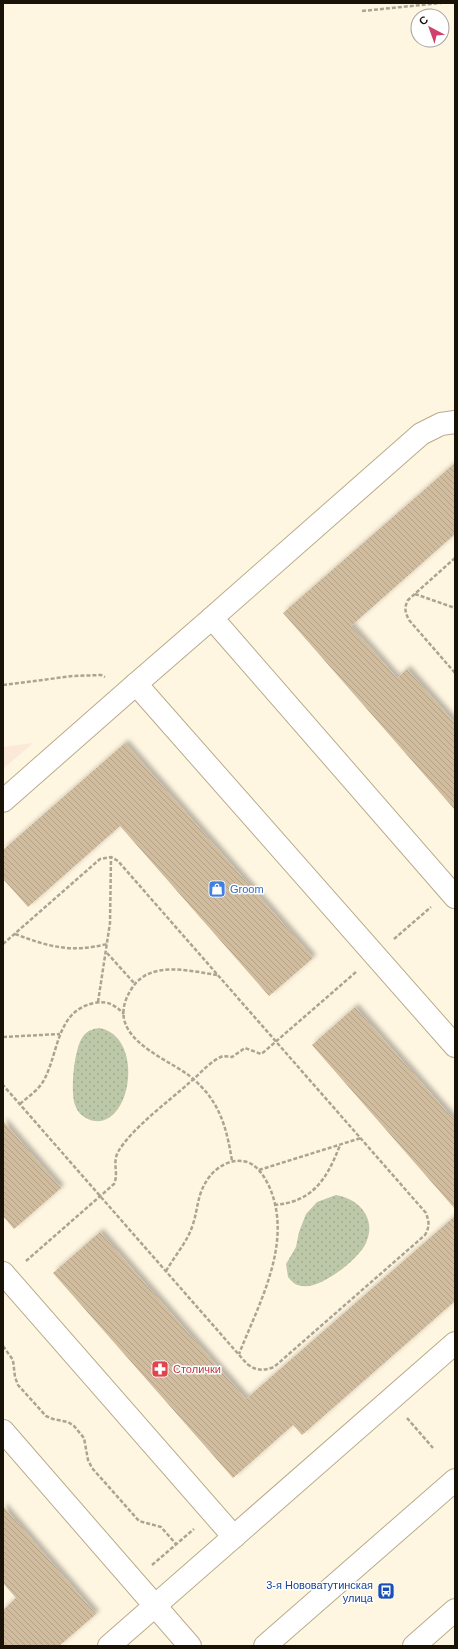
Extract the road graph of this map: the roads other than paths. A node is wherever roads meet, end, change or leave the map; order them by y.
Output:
1 (455, 422) edge
2 (212, 618) junction
3 (132, 688) junction
4 (3, 801) edge
5 (452, 894) edge
6 (455, 1046) edge
7 (5, 1275) edge
8 (455, 1343) edge
9 (3, 1431) edge
10 (455, 1480) edge
11 (234, 1537) junction
12 (155, 1606) junction
13 (455, 1610) edge
14 (109, 1646) edge
15 (190, 1646) edge
16 (265, 1646) edge
17 (414, 1646) edge

1 - 2 street
2 - 3 street
2 - 5 street
3 - 4 street
3 - 6 street
7 - 11 street
8 - 11 street
9 - 12 street
10 - 16 street
11 - 12 street
12 - 14 street
12 - 15 street
13 - 17 street

